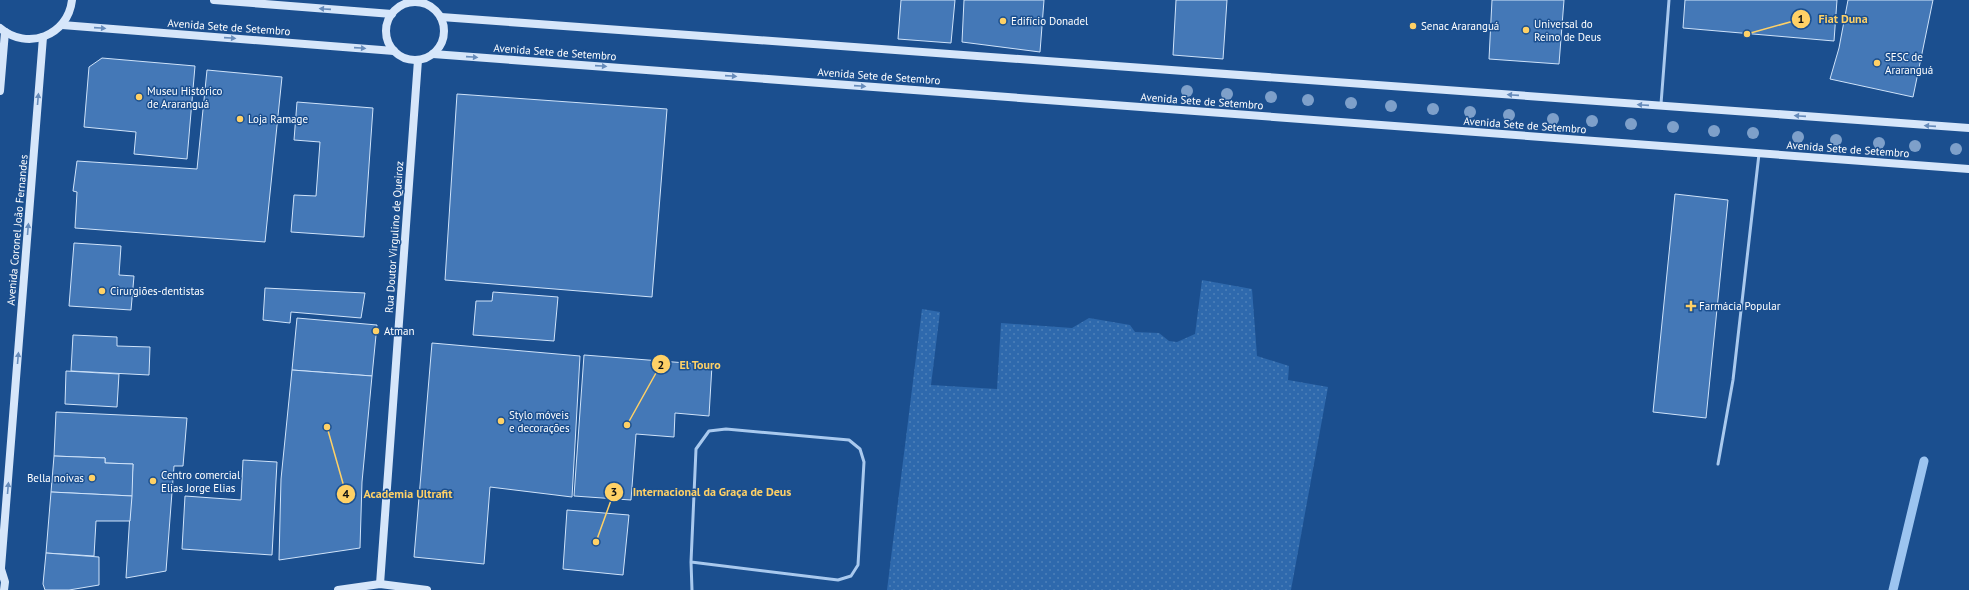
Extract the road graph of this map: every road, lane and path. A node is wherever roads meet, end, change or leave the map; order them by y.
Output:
1 (72, 0) edge
2 (214, 0) edge
3 (1669, 0) edge
4 (423, 1) edge
5 (392, 14) junction
6 (441, 17) junction
7 (62, 25) junction
8 (2, 30) edge
9 (43, 37) junction
10 (394, 51) junction
11 (433, 54) junction
12 (418, 60) junction
13 (0, 91) edge
14 (1661, 106) junction
15 (1969, 128) edge
16 (1759, 154) junction
17 (1969, 169) edge
18 (1718, 464) dead end
19 (691, 562) junction
20 (1, 567) edge
21 (380, 584) junction
22 (4, 590) edge
23 (338, 590) edge
24 (427, 590) edge
25 (692, 590) edge

1 - 7 main road
5 -> 2 main road
3 - 14 lane
4 - 5 main road
4 - 6 main road
5 - 10 main road
6 - 11 main road
14 -> 6 main road
7 - 9 main road
7 -> 10 main road, Avenida Sete de Setembro
8 - 9 main road
8 - 13 main road
20 -> 9 main road, Avenida Coronel João Fernandes
10 - 12 main road
11 - 12 main road
11 -> 16 main road, Avenida Sete de Setembro
12 - 21 main road, Rua Doutor Virgulino de Queiroz
15 -> 14 main road
16 - 17 main road, Avenida Sete de Setembro
16 - 18 lane
19 - 19 lane
19 - 25 lane
20 - 22 main road, Avenida Coronel João Fernandes
21 - 23 main road
21 - 24 main road

